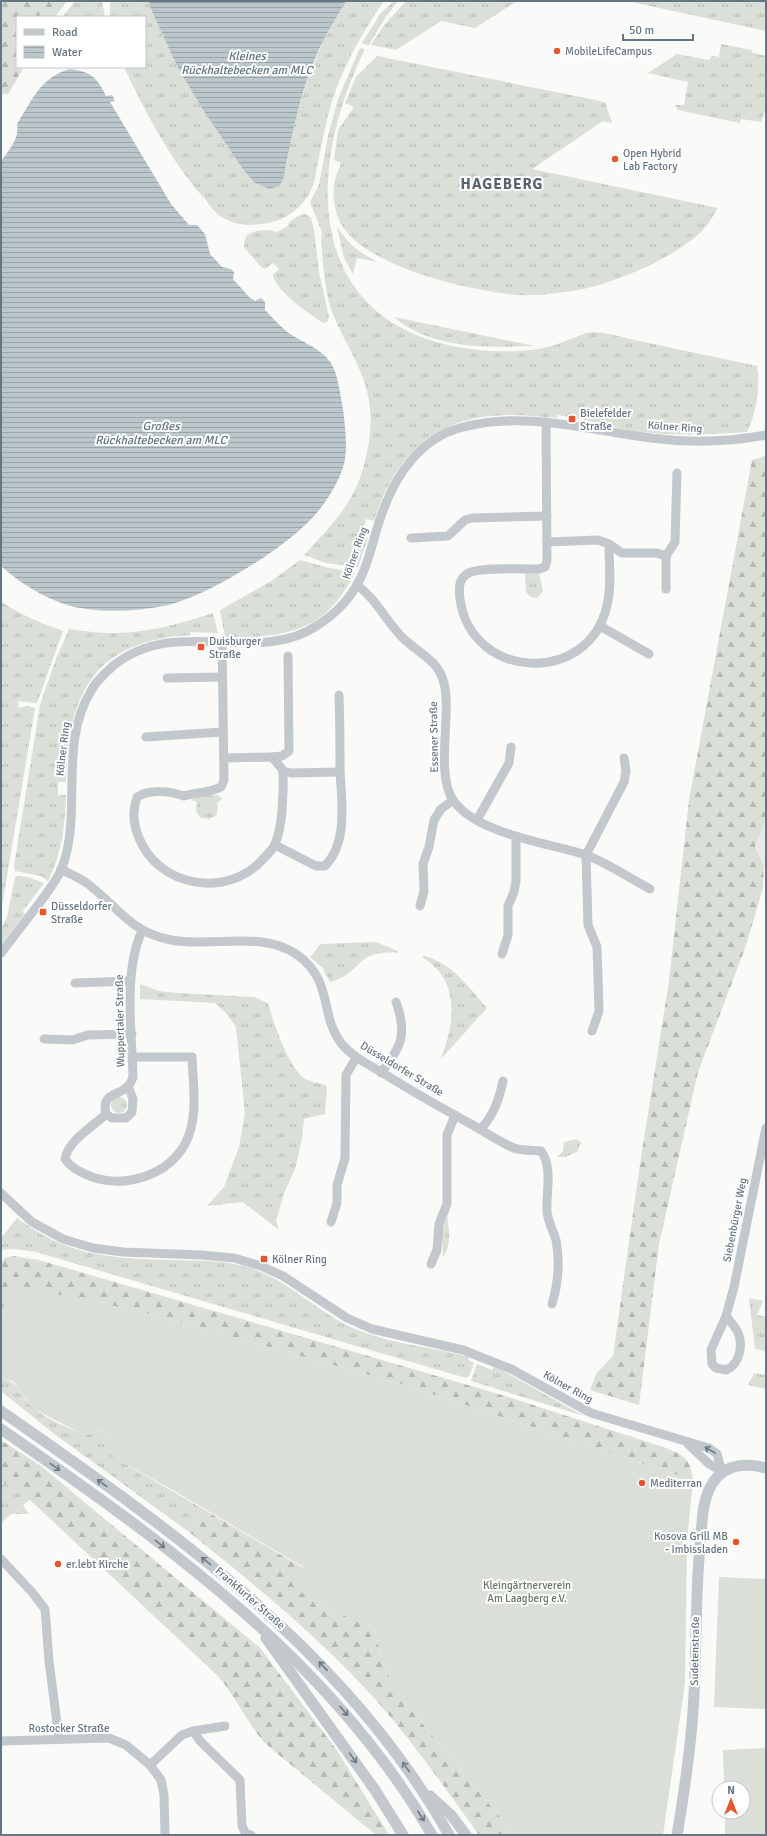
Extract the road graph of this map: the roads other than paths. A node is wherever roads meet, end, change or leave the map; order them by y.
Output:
1 (546, 422) junction
2 (766, 435) edge
3 (676, 473) dead end
4 (547, 516) junction
5 (411, 538) dead end
6 (547, 542) junction
7 (609, 544) junction
8 (666, 556) junction
9 (357, 585) junction
10 (666, 589) dead end
11 (600, 626) junction
12 (222, 641) junction
13 (649, 654) dead end
14 (288, 656) dead end
15 (221, 677) junction
16 (167, 678) dead end
17 (339, 695) dead end
18 (222, 732) junction
19 (146, 737) dead end
20 (511, 747) dead end
21 (272, 757) junction
22 (224, 758) junction
23 (624, 758) dead end
24 (282, 771) junction
25 (340, 772) junction
26 (453, 800) junction
27 (477, 820) junction
28 (516, 836) junction
29 (275, 844) junction
30 (586, 855) junction
31 (61, 869) junction
32 (650, 889) dead end
33 (420, 906) dead end
34 (142, 931) junction
35 (1, 953) edge
36 (502, 954) dead end
37 (131, 981) junction
38 (76, 983) dead end
39 (396, 1002) dead end
40 (592, 1030) dead end
41 (132, 1034) junction
42 (44, 1039) dead end
43 (133, 1057) junction
44 (356, 1058) junction
45 (381, 1073) junction
46 (503, 1080) dead end
47 (128, 1086) junction
48 (106, 1114) junction
49 (455, 1115) junction
50 (766, 1128) edge
51 (481, 1129) junction
52 (1, 1193) edge
53 (331, 1222) dead end
54 (431, 1264) dead end
55 (552, 1304) dead end
56 (726, 1316) junction
57 (1, 1411) edge
58 (1, 1429) edge
59 (766, 1468) edge
60 (722, 1472) junction
61 (1, 1559) edge
62 (247, 1614) junction
63 (225, 1726) dead end
64 (193, 1731) junction
65 (59, 1739) junction
66 (1, 1741) edge
67 (150, 1765) junction
68 (418, 1783) junction
69 (165, 1835) edge
70 (251, 1835) edge
71 (403, 1835) edge
72 (432, 1835) edge
73 (449, 1835) edge
74 (466, 1835) edge
75 (677, 1835) edge

1 - 2 street, Kölner Ring
1 - 4 street
1 - 9 street, Kölner Ring
3 - 8 street
4 - 5 street
4 - 6 street
6 - 7 street
6 - 11 street
7 - 8 street
7 - 11 street
8 - 10 street
9 - 12 street, Kölner Ring
9 - 26 street, Essener Straße
11 - 13 street
12 - 15 street
12 - 31 street, Kölner Ring
14 - 21 street
15 - 16 street
15 - 18 street
17 - 25 street
18 - 19 street
18 - 22 street
20 - 27 street
21 - 22 street
21 - 24 street
22 - 29 street
23 - 30 street
24 - 25 street
24 - 29 street
25 - 29 street
26 - 27 street
26 - 33 street
27 - 28 street
28 - 30 street
28 - 36 street
30 - 32 street
30 - 40 street
31 - 34 street, Düsseldorfer Straße
31 - 35 street, Kölner Ring
34 - 37 street, Wuppertaler Straße
34 - 44 street, Düsseldorfer Straße
37 - 38 street
37 - 41 street, Wuppertaler Straße
39 - 45 street
41 - 42 street
41 - 43 street, Wuppertaler Straße
43 - 47 street, Wuppertaler Straße
43 - 48 street
44 - 45 street, Düsseldorfer Straße
44 - 53 street
45 - 49 street, Düsseldorfer Straße
46 - 51 street
47 - 48 street
47 - 48 street, Wuppertaler Straße
49 - 51 street, Düsseldorfer Straße
49 - 54 street
50 - 56 street, Siebenbürger Weg
51 - 55 street, Düsseldorfer Straße
52 - 60 street, Kölner Ring
56 - 56 street, Siebenbürger Weg
68 -> 57 street, Frankfurter Straße
58 -> 62 street, Frankfurter Straße
59 - 60 street
60 - 75 street, Sudetenstraße
61 - 65 street
62 -> 71 street
62 -> 72 street, Frankfurter Straße
63 - 64 street
64 - 67 street
64 - 70 street
65 - 66 street, Rostocker Straße
65 - 67 street, Rostocker Straße
67 - 69 street, Rostocker Straße
68 - 73 street, Frankfurter Straße
68 - 74 street

